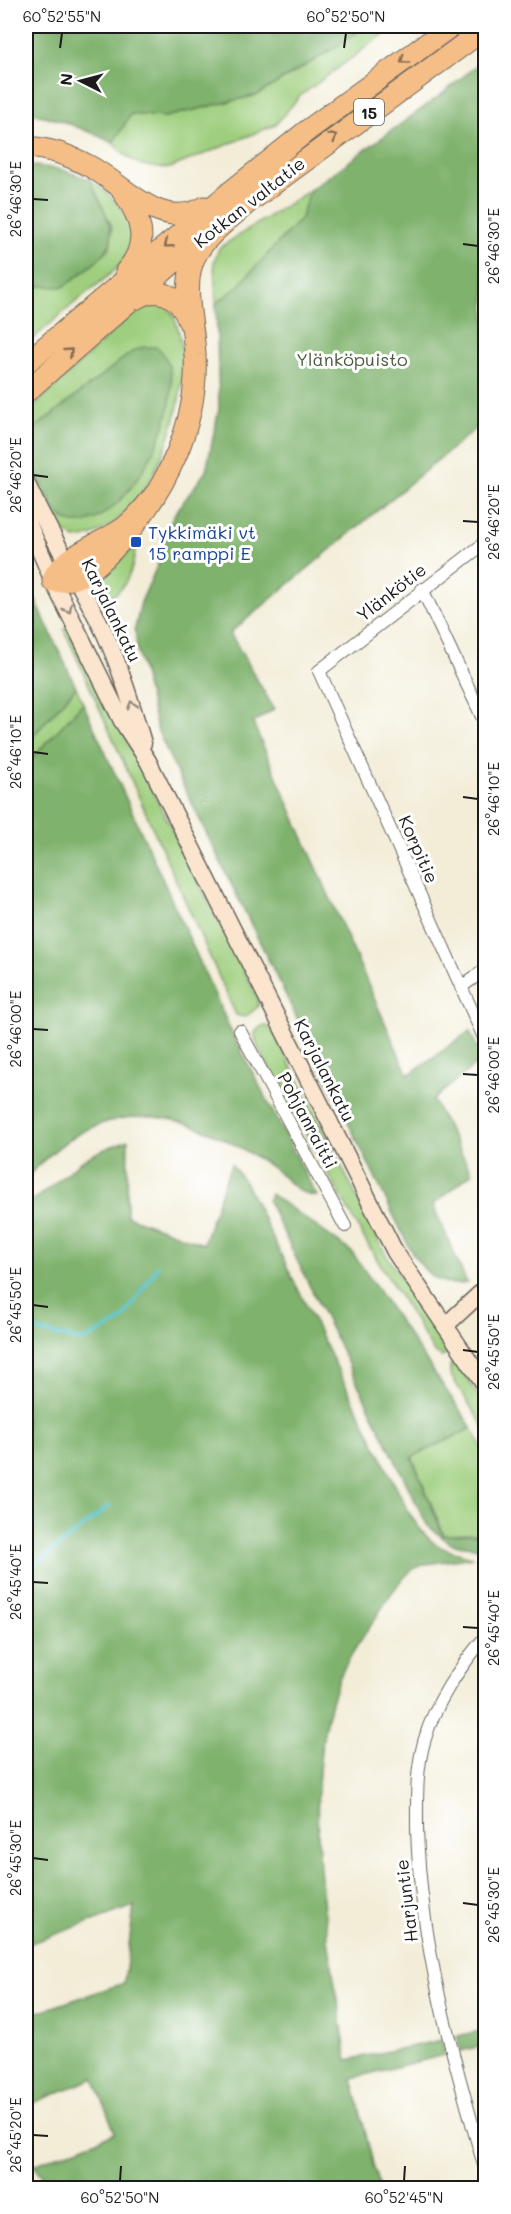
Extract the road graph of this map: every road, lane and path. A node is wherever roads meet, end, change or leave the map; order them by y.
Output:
1 (451, 26) edge
2 (486, 28) edge
3 (26, 147) edge
4 (121, 189) junction
5 (229, 193) junction
6 (253, 198) junction
7 (96, 302) junction
8 (117, 311) junction
9 (194, 337) junction
10 (26, 363) edge
11 (26, 392) edge
12 (26, 482) edge
13 (26, 518) edge
14 (486, 542) edge
15 (71, 570) junction
16 (52, 581) junction
17 (423, 589) junction
18 (319, 671) joint
19 (486, 725) edge
20 (148, 761) junction
21 (486, 969) edge
22 (461, 987) junction
23 (240, 1031) dead end
24 (486, 1042) edge
25 (345, 1226) dead end
26 (486, 1288) edge
27 (445, 1326) junction
28 (486, 1386) edge
29 (486, 1636) edge
30 (486, 2172) edge

1 -> 5 highway, Kotkan valtatie / 15
6 -> 2 highway, Kotkan valtatie / 15
3 - 4 highway
4 - 5 highway
4 - 7 highway
5 -> 7 highway, Kotkan valtatie / 15
6 - 8 highway, Kotkan valtatie / 15
6 - 9 highway
7 - 10 highway, Kotkan valtatie / 15
8 - 9 highway
11 -> 8 highway, Kotkan valtatie / 15
9 - 15 highway
12 - 15 main road, Karjalankatu
13 - 16 main road, Karjalankatu
14 - 17 street, Ylänkötie
15 - 16 highway
20 -> 15 main road, Karjalankatu
16 -> 20 main road, Karjalankatu
17 - 18 street, Ylänkötie
17 - 19 street
18 - 22 street, Korpitie
20 - 27 main road, Karjalankatu
21 - 22 street
22 - 24 street, Korpitie
23 - 25 street, Pohjanraitti
26 - 27 main road
27 - 28 main road, Karjalankatu
29 - 30 street, Harjuntie

